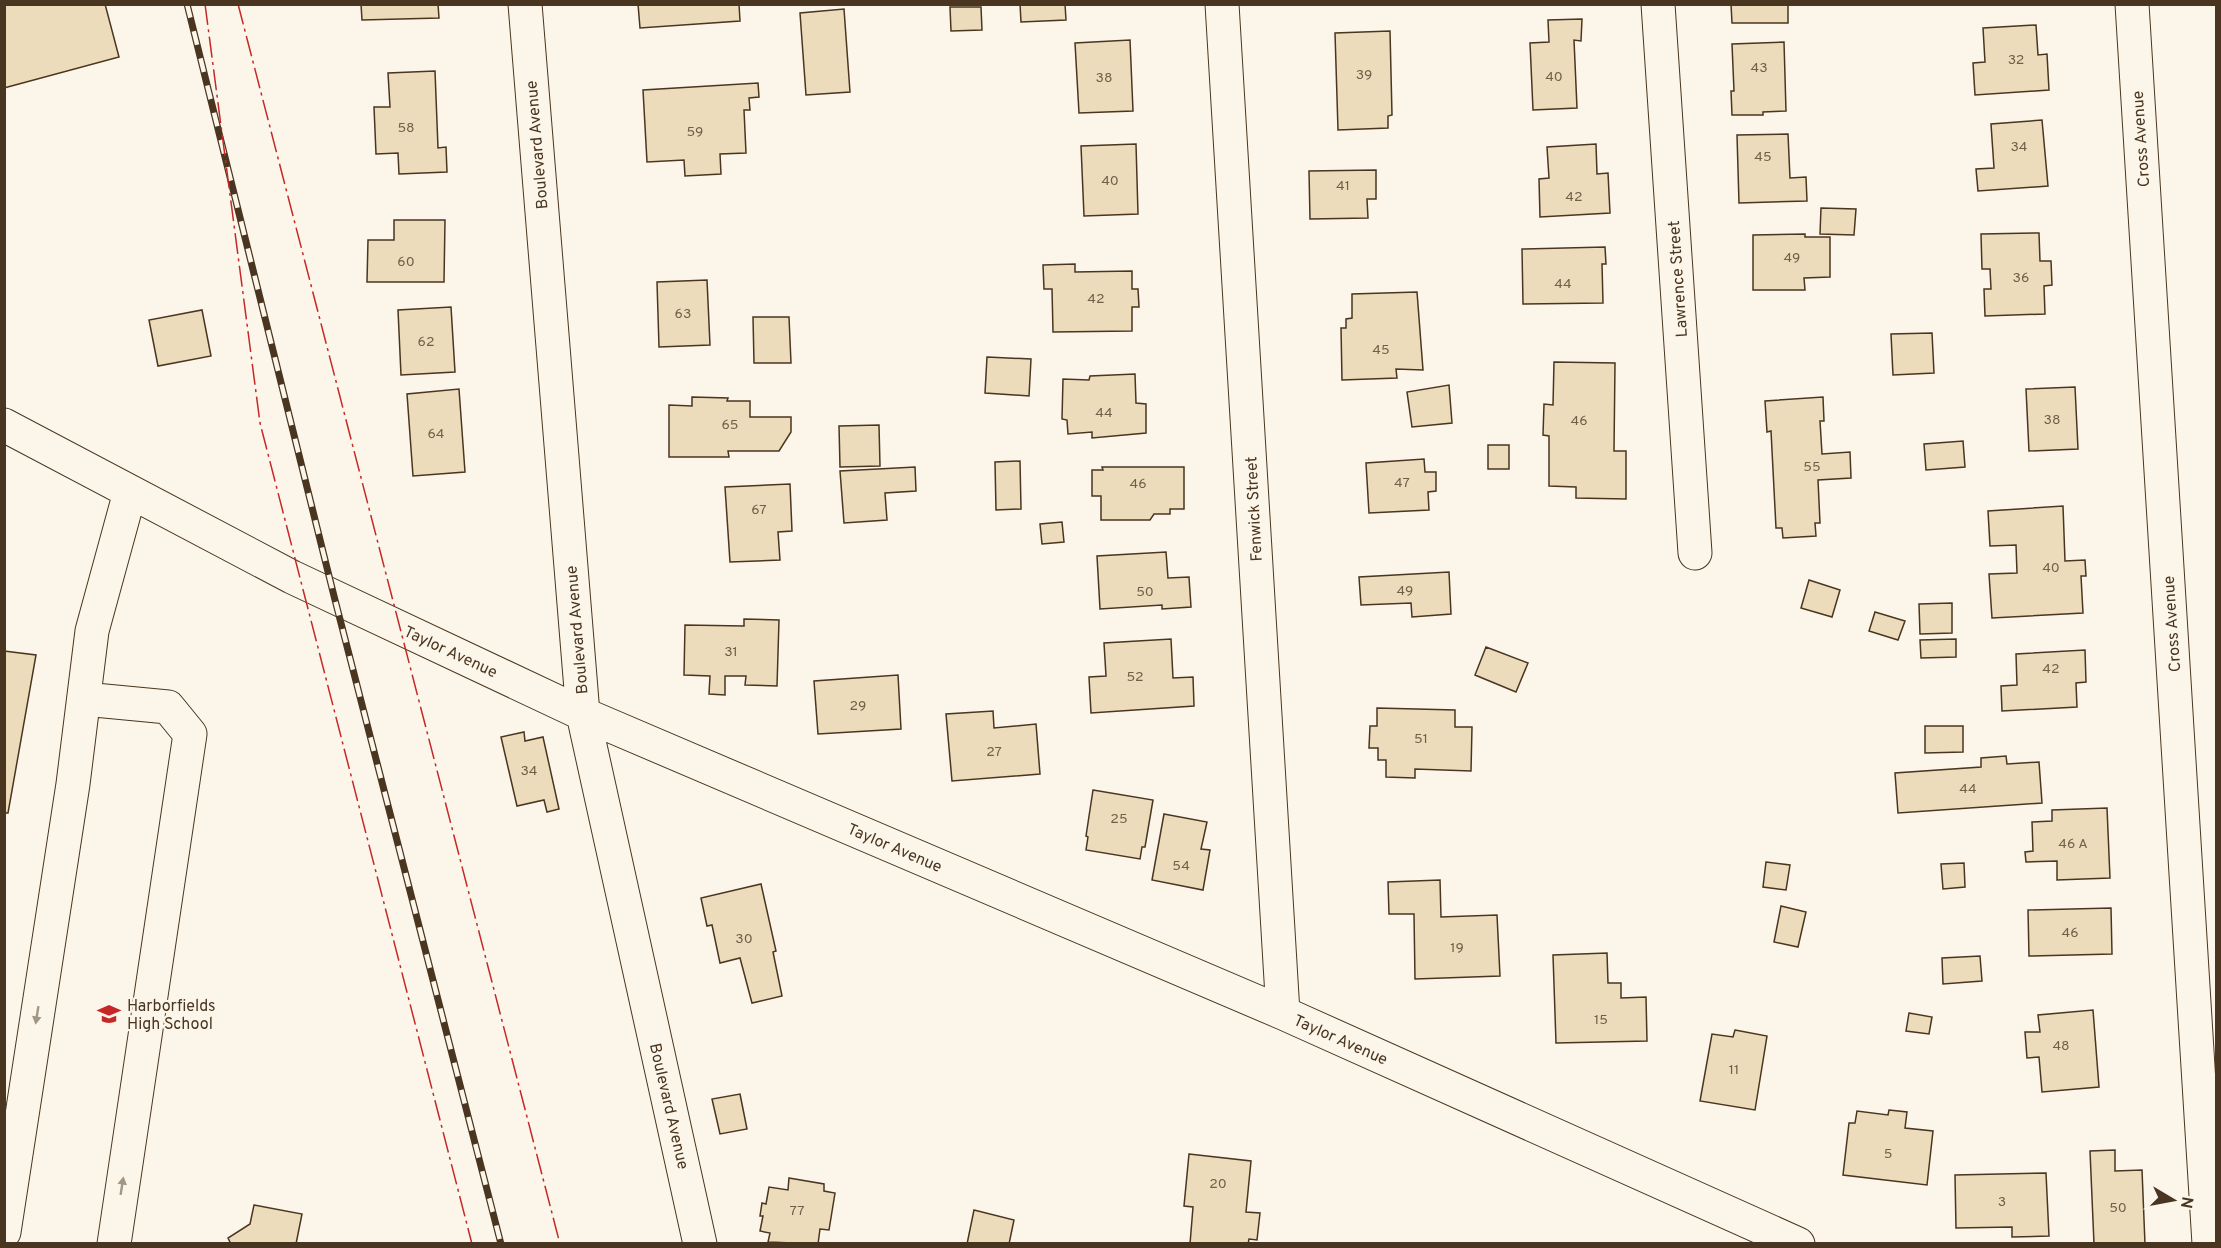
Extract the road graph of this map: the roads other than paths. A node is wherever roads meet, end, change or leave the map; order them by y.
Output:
1 (525, 4) edge
2 (1222, 4) edge
3 (1658, 4) edge
4 (2132, 4) edge
5 (4, 425) edge
6 (130, 492) junction
7 (1695, 553) dead end
8 (84, 699) junction
9 (583, 714) junction
10 (1283, 1013) junction
11 (4, 1232) edge
12 (114, 1244) edge
13 (700, 1244) edge
14 (1798, 1244) edge
15 (2209, 1244) edge

1 - 9 street, Boulevard Avenue
2 - 10 street, Fenwick Street
3 - 7 street, Lawrence Street
4 - 15 street, Cross Avenue
5 - 6 street, Taylor Avenue
6 - 8 street
6 - 9 street, Taylor Avenue
8 -> 11 street
12 -> 8 street
9 - 10 street, Taylor Avenue
9 - 13 street, Boulevard Avenue
10 - 14 street, Taylor Avenue

